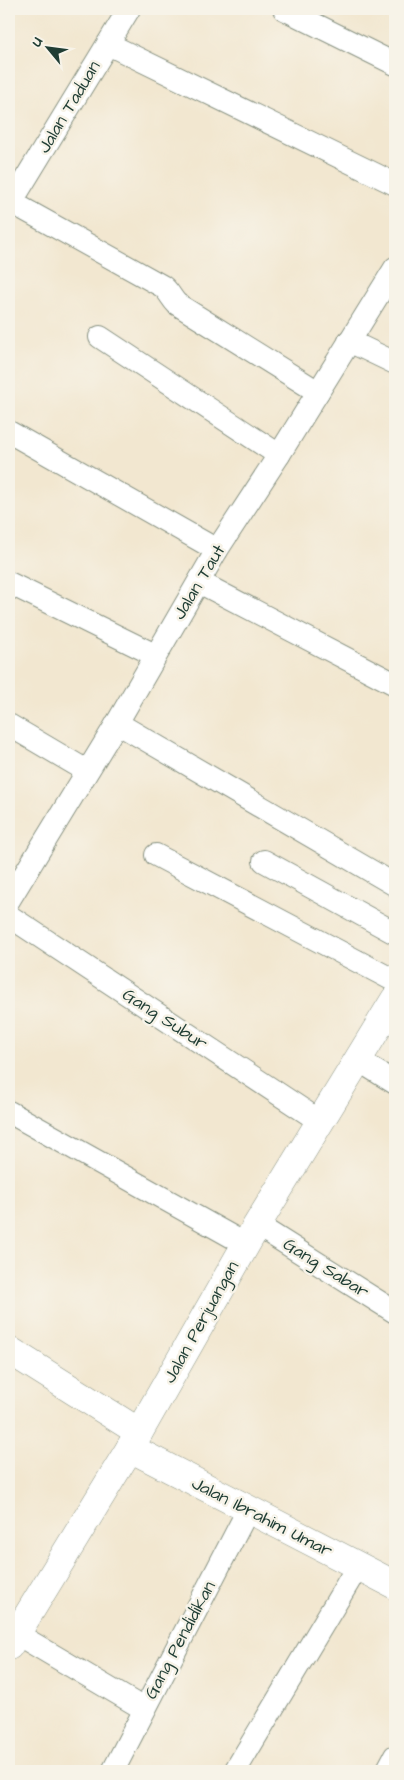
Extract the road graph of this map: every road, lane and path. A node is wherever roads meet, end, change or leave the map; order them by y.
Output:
1 (129, 9) edge
2 (284, 9) edge
3 (108, 44) junction
4 (395, 64) edge
5 (395, 184) edge
6 (10, 204) edge
7 (395, 268) edge
8 (100, 337) dead end
9 (349, 341) junction
10 (395, 363) edge
11 (318, 392) junction
12 (9, 432) edge
13 (279, 455) junction
14 (217, 550) junction
15 (199, 582) junction
16 (9, 583) edge
17 (155, 655) junction
18 (395, 684) edge
19 (116, 723) junction
20 (9, 725) edge
21 (87, 772) junction
22 (156, 855) dead end
23 (264, 861) dead end
24 (395, 885) edge
25 (9, 900) edge
26 (9, 916) edge
27 (395, 933) edge
28 (395, 981) edge
29 (395, 999) edge
30 (358, 1060) junction
31 (395, 1083) edge
32 (9, 1112) edge
33 (321, 1122) junction
34 (251, 1234) junction
35 (395, 1312) edge
36 (9, 1350) edge
37 (134, 1440) junction
38 (248, 1510) junction
39 (358, 1566) junction
40 (395, 1585) edge
41 (11, 1643) edge
42 (144, 1709) junction
43 (395, 1756) edge
44 (113, 1771) edge
45 (235, 1771) edge
46 (386, 1771) edge

1 - 3 street, Jalan Taduan
2 - 4 street
3 - 5 street
3 - 6 street, Jalan Taduan
6 - 11 street
7 - 9 street, Jalan Taut
8 - 13 street
9 - 10 street
9 - 11 street, Jalan Taut
11 - 13 street, Jalan Taut
12 - 14 street
13 - 14 street, Jalan Taut
14 - 15 street, Jalan Taut
15 - 17 street, Jalan Taut
15 - 18 street
16 - 17 street
17 - 19 street, Jalan Taut
19 - 21 street, Jalan Taut
19 - 24 street
20 - 21 street
21 - 25 street, Jalan Taut
22 - 28 street
23 - 27 street
26 - 33 street, Gang Subur
29 - 30 street, Jalan Perjuangan
30 - 31 street
30 - 33 street, Jalan Perjuangan
32 - 34 street, Gang Sabar
33 - 34 street, Jalan Perjuangan
34 - 35 street, Gang Sabar
34 - 37 street, Jalan Perjuangan
36 - 37 street, Jalan Ibrahim Umar
37 - 38 street, Jalan Ibrahim Umar
37 - 41 street, Jalan Perjuangan
38 - 39 street, Jalan Ibrahim Umar
38 - 42 street, Gang Pendidikan
39 - 40 street, Jalan Ibrahim Umar
39 - 45 street
41 - 42 street
42 - 44 street, Gang Pendidikan
43 - 46 street

